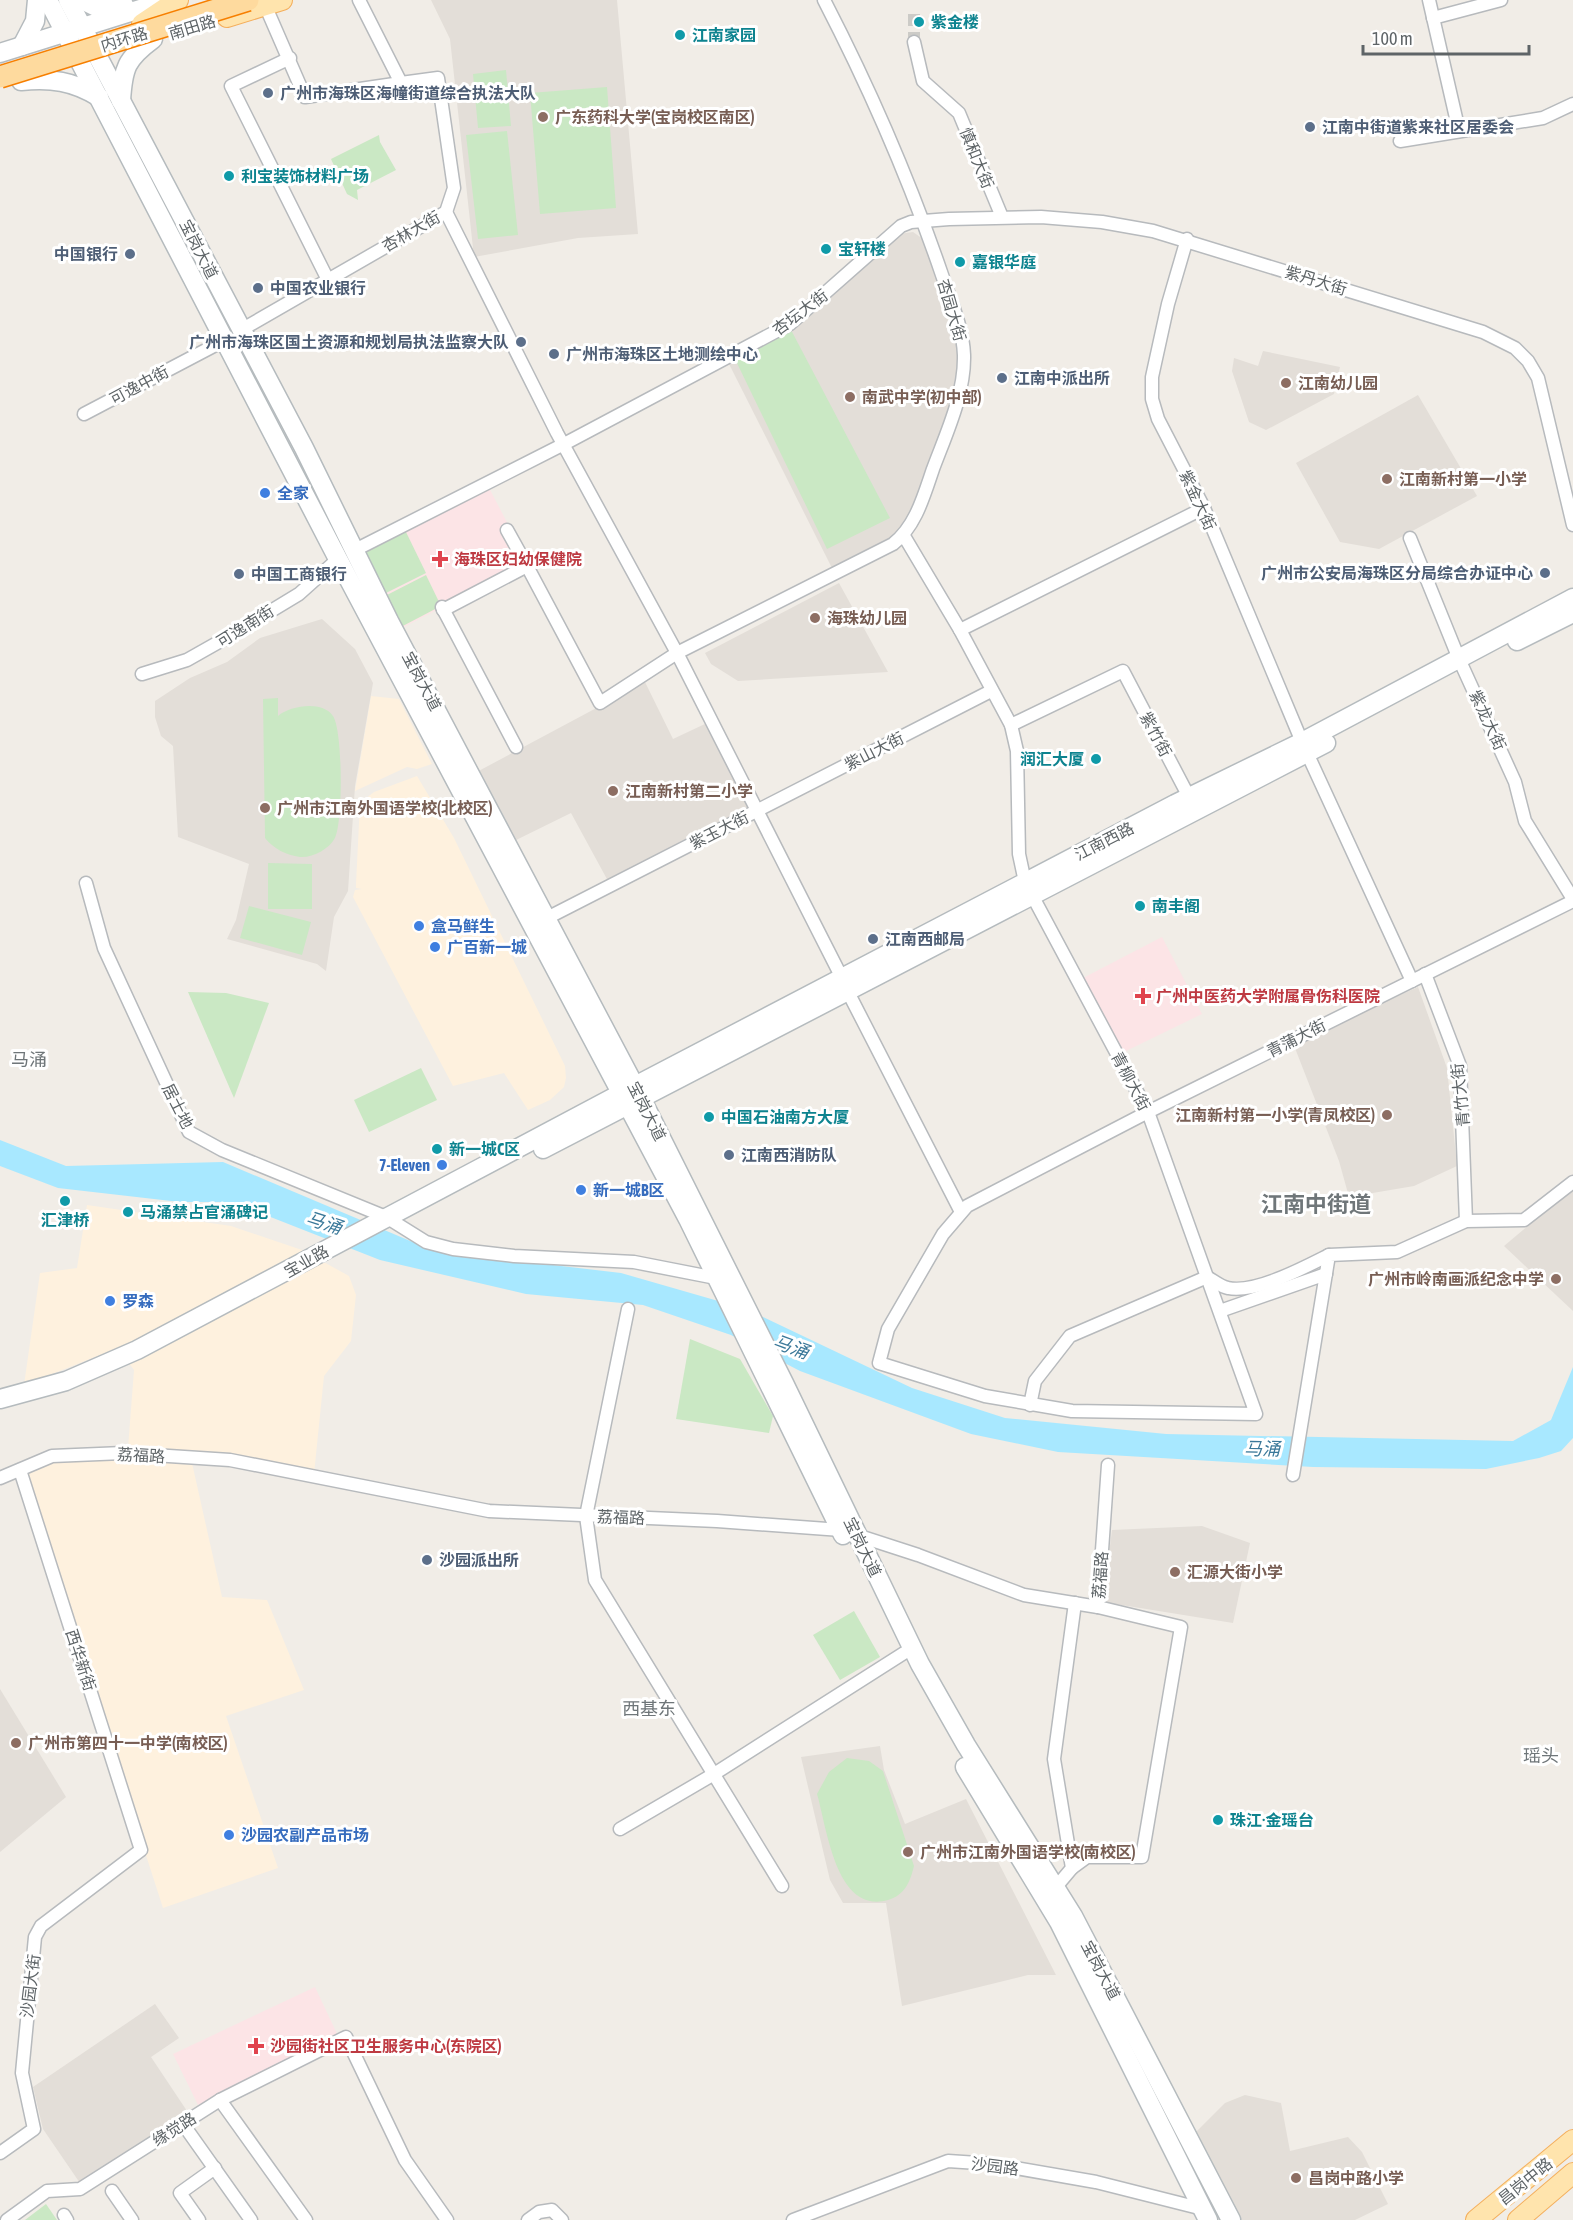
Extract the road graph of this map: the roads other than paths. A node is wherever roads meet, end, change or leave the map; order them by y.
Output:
1 (37, 0) edge
2 (48, 0) edge
3 (68, 0) edge
4 (82, 0) edge
5 (170, 0) edge
6 (178, 0) edge
7 (218, 0) edge
8 (358, 0) edge
9 (824, 0) edge
10 (1430, 0) edge
11 (1501, 0) edge
12 (141, 1) edge
13 (265, 2) edge
14 (1433, 18) junction
15 (148, 31) junction
16 (914, 42) tunnel mouth
17 (80, 44) junction
18 (22, 46) junction
19 (0, 53) edge
20 (290, 58) junction
21 (0, 67) edge
22 (0, 77) edge
23 (21, 81) junction
24 (401, 83) junction
25 (0, 87) edge
26 (100, 98) junction
27 (121, 103) junction
28 (1573, 104) edge
29 (1459, 131) junction
30 (1400, 141) dead end
31 (446, 212) junction
32 (1002, 217) junction
33 (923, 221) junction
34 (1187, 239) junction
35 (327, 278) junction
36 (233, 335) junction
37 (84, 414) dead end
38 (562, 444) junction
39 (1204, 508) junction
40 (1573, 525) edge
41 (507, 530) dead end
42 (903, 536) junction
43 (1410, 538) dead end
44 (355, 550) junction
45 (338, 559) junction
46 (527, 566) junction
47 (1573, 598) edge
48 (1573, 613) edge
49 (960, 630) junction
50 (677, 653) junction
51 (1461, 664) junction
52 (142, 674) dead end
53 (992, 691) junction
54 (1011, 725) junction
55 (516, 747) dead end
56 (1304, 748) junction
57 (1189, 797) junction
58 (757, 811) junction
59 (86, 883) dead end
60 (1028, 889) junction
61 (1573, 900) edge
62 (547, 918) junction
63 (1425, 974) junction
64 (1412, 981) junction
65 (845, 985) junction
66 (632, 1096) junction
67 (1148, 1112) junction
68 (1573, 1182) edge
69 (961, 1212) junction
70 (693, 1216) junction
71 (1466, 1221) junction
72 (392, 1223) junction
73 (333, 1253) junction
74 (1329, 1254) junction
75 (1326, 1274) junction
76 (1207, 1276) junction
77 (716, 1278) junction
78 (628, 1309) dead end
79 (1220, 1311) junction
80 (0, 1399) edge
81 (1030, 1406) junction
82 (0, 1410) edge
83 (1108, 1465) dead end
84 (20, 1470) junction
85 (1293, 1475) dead end
86 (0, 1478) edge
87 (586, 1516) junction
88 (849, 1534) junction
89 (1075, 1603) junction
90 (1098, 1607) junction
91 (903, 1653) junction
92 (714, 1774) junction
93 (620, 1829) dead end
94 (141, 1850) joint
95 (1072, 1868) junction
96 (782, 1886) dead end
97 (1056, 1887) junction
98 (220, 2100) junction
99 (183, 2124) junction
100 (1573, 2140) edge
101 (0, 2153) edge
102 (215, 2168) junction
103 (1573, 2173) edge
104 (112, 2191) dead end
105 (1206, 2214) edge
106 (7, 2220) edge
107 (132, 2220) edge
108 (200, 2220) edge
109 (251, 2220) edge
110 (306, 2220) edge
111 (447, 2220) edge
112 (528, 2220) edge
113 (562, 2220) edge
114 (793, 2220) edge
115 (1231, 2220) edge
116 (1476, 2220) edge
117 (1518, 2220) edge

1 - 18 main road
2 - 17 main road, 宝岗大道
3 - 17 main road, 宝岗大道
4 - 12 main road
5 - 17 main road
6 - 15 main road
7 - 15 main road, 南田路
7 - 21 highway, 内环路
8 - 24 street
9 - 33 street
10 - 14 street
11 - 14 street
13 - 15 main road, 南田路
13 - 20 street
13 - 22 highway, 内环路, bridge
14 - 29 street
15 - 17 main road, 南田路
15 - 27 main road
16 - 32 street, 慎和大街
17 - 18 main road
17 - 21 main road, 南田路
17 - 23 main road, 南田路
17 - 26 main road, 宝岗大道
17 - 27 main road, 宝岗大道
18 - 19 main road
20 - 24 street
20 - 35 street
23 - 25 main road, 南田路
23 - 26 main road
24 - 31 street, 杏林大街
26 - 36 main road, 宝岗大道
27 - 36 main road, 宝岗大道
28 - 29 street
29 - 30 street
31 - 35 street, 杏林大街
31 - 38 street
32 - 33 street, 紫丹大街
32 - 34 street, 紫丹大街
33 - 38 street, 杏坛大街
33 - 42 street, 杏园大街
34 - 39 street, 紫金大街
34 - 40 street, 紫丹大街
35 - 36 street, 杏林大街
36 - 37 street, 可逸中街
36 - 44 main road, 宝岗大道
36 - 45 main road, 宝岗大道
38 - 44 street, 杏坛大街
38 - 50 street
39 - 49 street
39 - 56 street, 紫金大街
41 - 46 street
42 - 49 street
42 - 50 street
43 - 51 street, 紫龙大街
44 - 45 main road
44 - 62 main road, 宝岗大道
45 - 52 street, 可逸南街
45 - 66 main road, 宝岗大道
46 - 50 street
46 - 55 street
47 - 51 main road
48 - 51 main road
49 - 53 street
50 - 58 street
51 - 56 main road
51 - 61 street, 紫龙大街
53 - 54 street
53 - 58 street, 紫山大街
54 - 57 street, 紫竹街
54 - 60 street
56 - 57 main road, 江南西路
56 - 60 main road
56 - 64 street
57 - 60 main road, 江南西路
58 - 62 street, 紫玉大街
58 - 65 street, 紫玉大街
59 - 72 street, 居士地
60 - 65 main road
60 - 67 street, 青柳大街
61 - 63 street, 青蒲大街
62 - 66 main road, 宝岗大道
63 - 64 street, 青蒲大街
63 - 71 street, 青竹大街
64 - 67 street, 青蒲大街
65 - 66 main road
65 - 69 street, 紫玉大街
66 - 70 main road, 宝岗大道
66 - 72 main road, 宝业路
67 - 69 street, 青蒲大街
67 - 76 street, 青柳大街
68 - 71 street
69 - 81 street, 青蒲大街
70 - 77 main road, 宝岗大道
70 - 88 main road, 宝岗大道
71 - 74 street
72 - 73 main road, 宝业路
72 - 77 street, 居士地
73 - 80 main road, 宝业路
73 - 82 main road, 宝业路
74 - 75 street
74 - 76 street
75 - 79 street
75 - 85 street
76 - 79 street, 青柳大街
76 - 81 street
77 - 88 main road, 宝岗大道
78 - 87 street
79 - 81 street, 青柳大街
83 - 90 street, 荔福路
84 - 86 street, 荔福路
84 - 87 street, 荔福路
84 - 94 street, 西华新街
87 - 88 street, 荔福路
87 - 92 street
88 - 89 street, 荔福路
88 - 91 main road, 宝岗大道
88 - 97 main road, 宝岗大道
89 - 90 street, 荔福路
89 - 95 street
90 - 95 street
91 - 92 street
91 - 105 main road, 宝岗大道
92 - 93 street
92 - 96 street
94 - 101 street, 沙园大街
95 - 97 street
97 - 115 main road, 宝岗大道
98 - 99 street, 缘觉路
98 - 110 street
98 - 111 street, 缘觉路
99 - 102 street
99 - 106 street, 缘觉路
100 - 116 main road, 昌岗中路
102 - 108 street
102 - 109 street
103 - 117 main road, 昌岗中路
104 - 107 street
105 - 114 street, 沙园路
112 - 113 street

